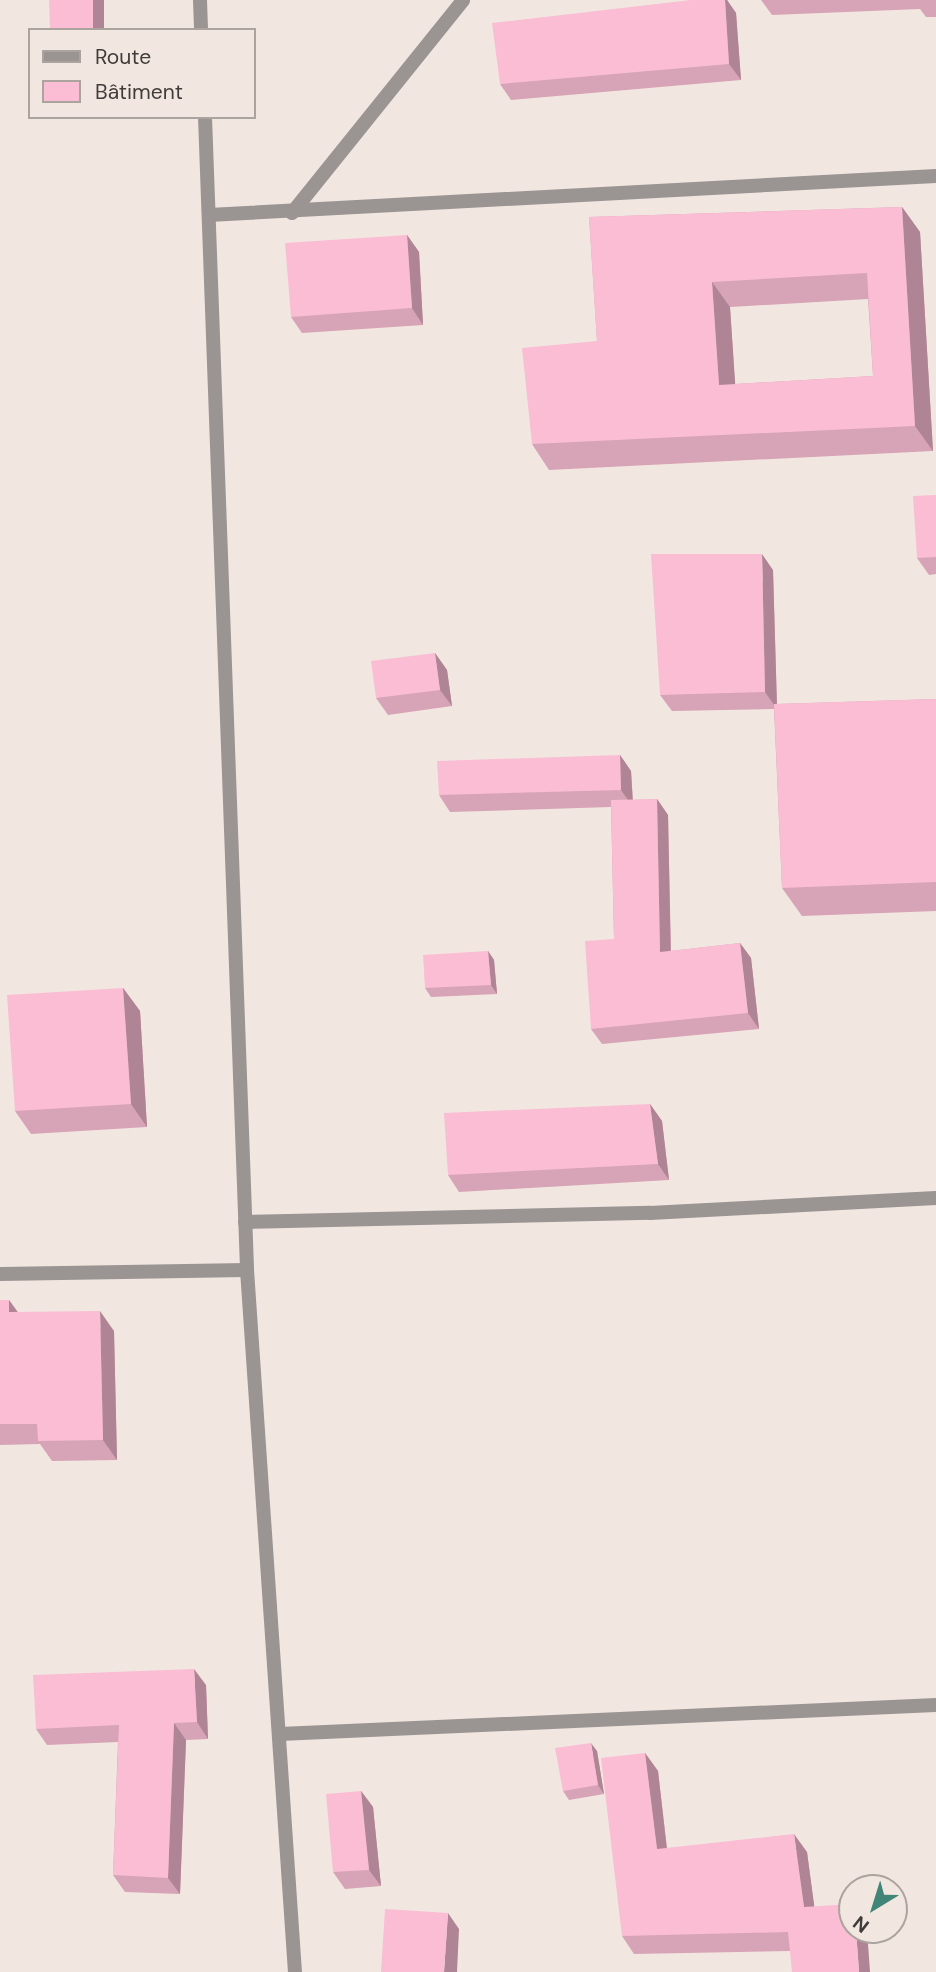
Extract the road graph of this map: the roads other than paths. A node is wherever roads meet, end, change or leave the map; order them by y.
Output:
1 (200, 0) edge
2 (463, 0) edge
3 (201, 28) edge
4 (205, 119) edge
5 (936, 176) edge
6 (292, 213) junction
7 (209, 215) junction
8 (936, 1198) edge
9 (246, 1222) junction
10 (247, 1270) junction
11 (0, 1274) edge
12 (936, 1705) edge
13 (280, 1734) junction
14 (295, 1972) edge

1 - 3 street
2 - 6 street
4 - 7 street
5 - 6 street
6 - 7 street
7 - 9 street
8 - 9 street
9 - 10 street
10 - 11 street
10 - 13 street
12 - 13 street
13 - 14 street

